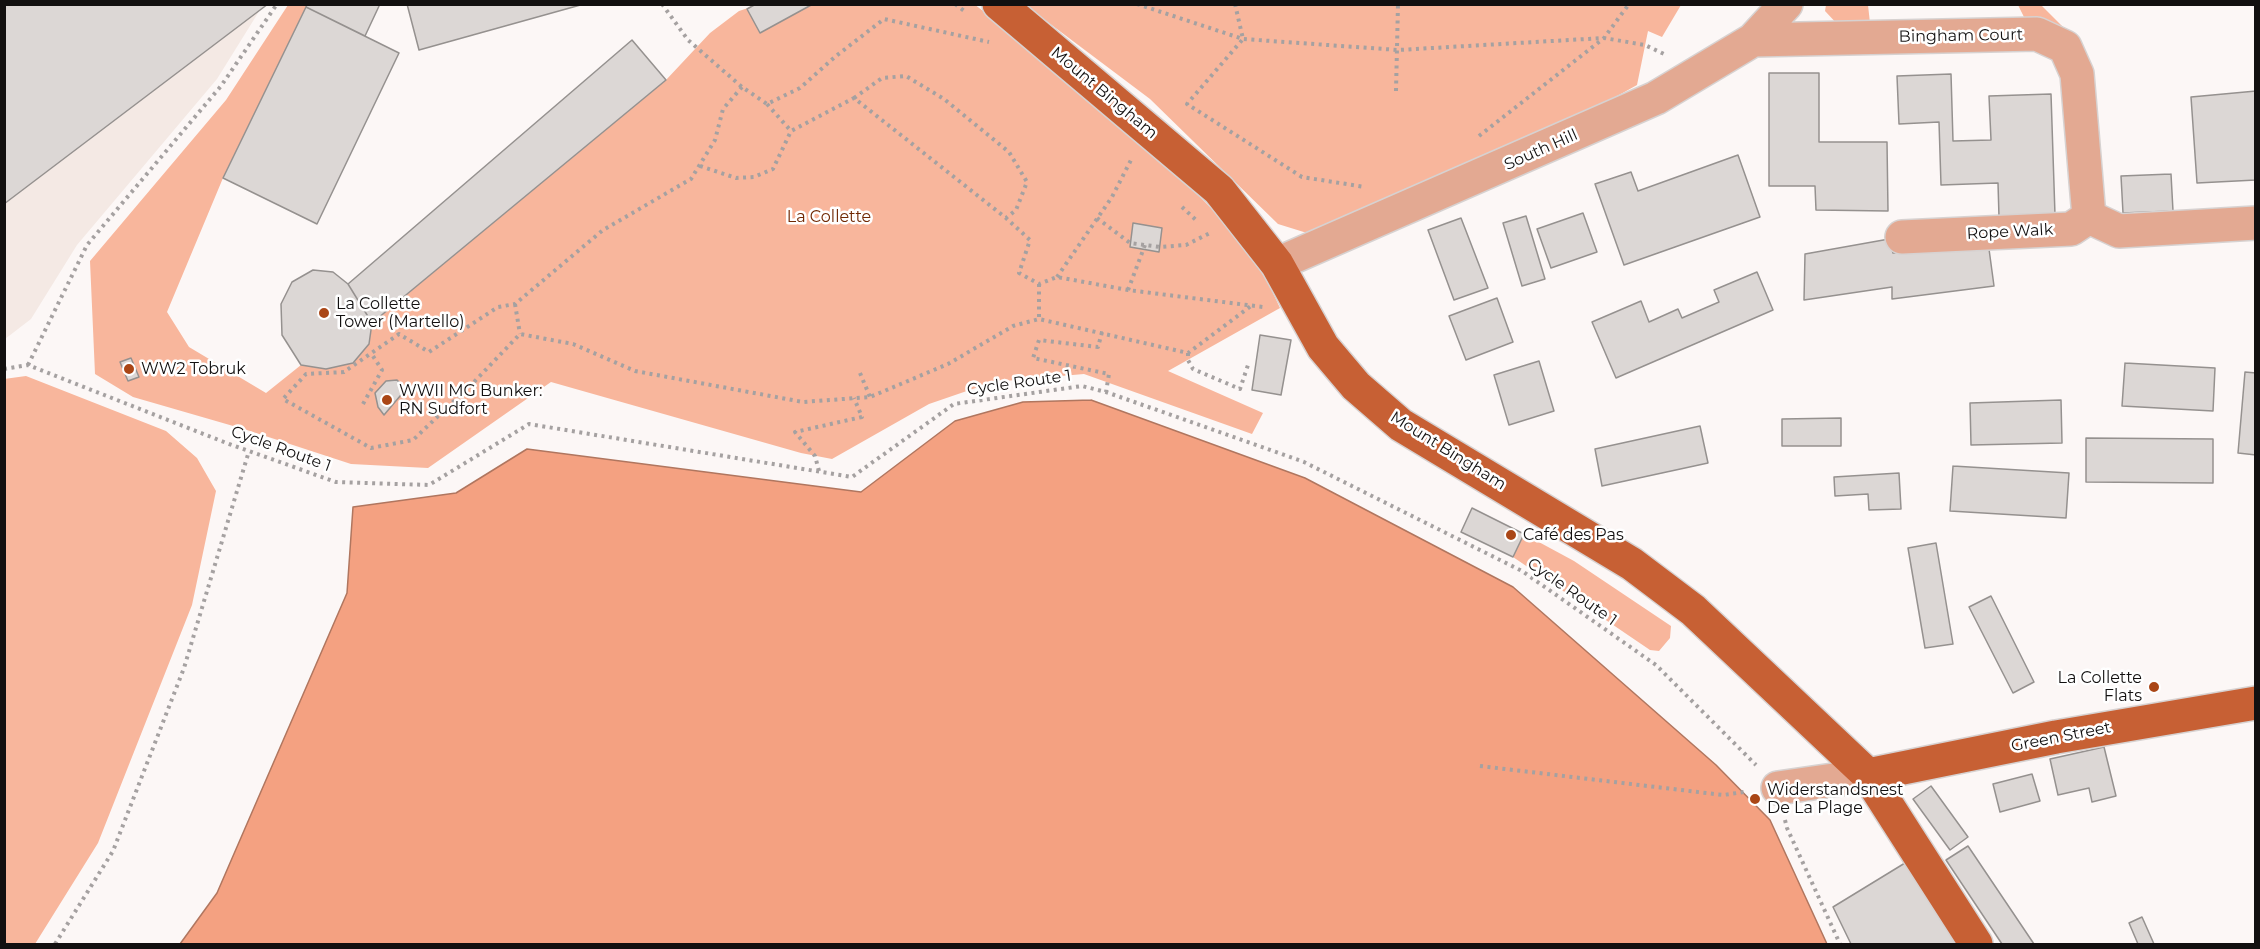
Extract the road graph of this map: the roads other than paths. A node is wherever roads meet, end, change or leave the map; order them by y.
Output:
1 (1786, 4) edge
2 (1006, 11) edge
3 (1753, 40) junction
4 (2089, 217) junction
5 (2256, 223) edge
6 (1902, 237) dead end
7 (1277, 264) junction
8 (2256, 703) edge
9 (1868, 775) junction
10 (1778, 789) road end
11 (1976, 945) edge

1 - 3 street, South Hill
2 - 7 main road, Mount Bingham
3 - 4 street, Bingham Court
3 - 7 street, South Hill
4 - 5 street
4 - 6 street, Rope Walk
7 - 9 main road, Mount Bingham
8 - 9 main road, Green Street
9 - 10 street
9 - 11 main road, Mount Bingham

